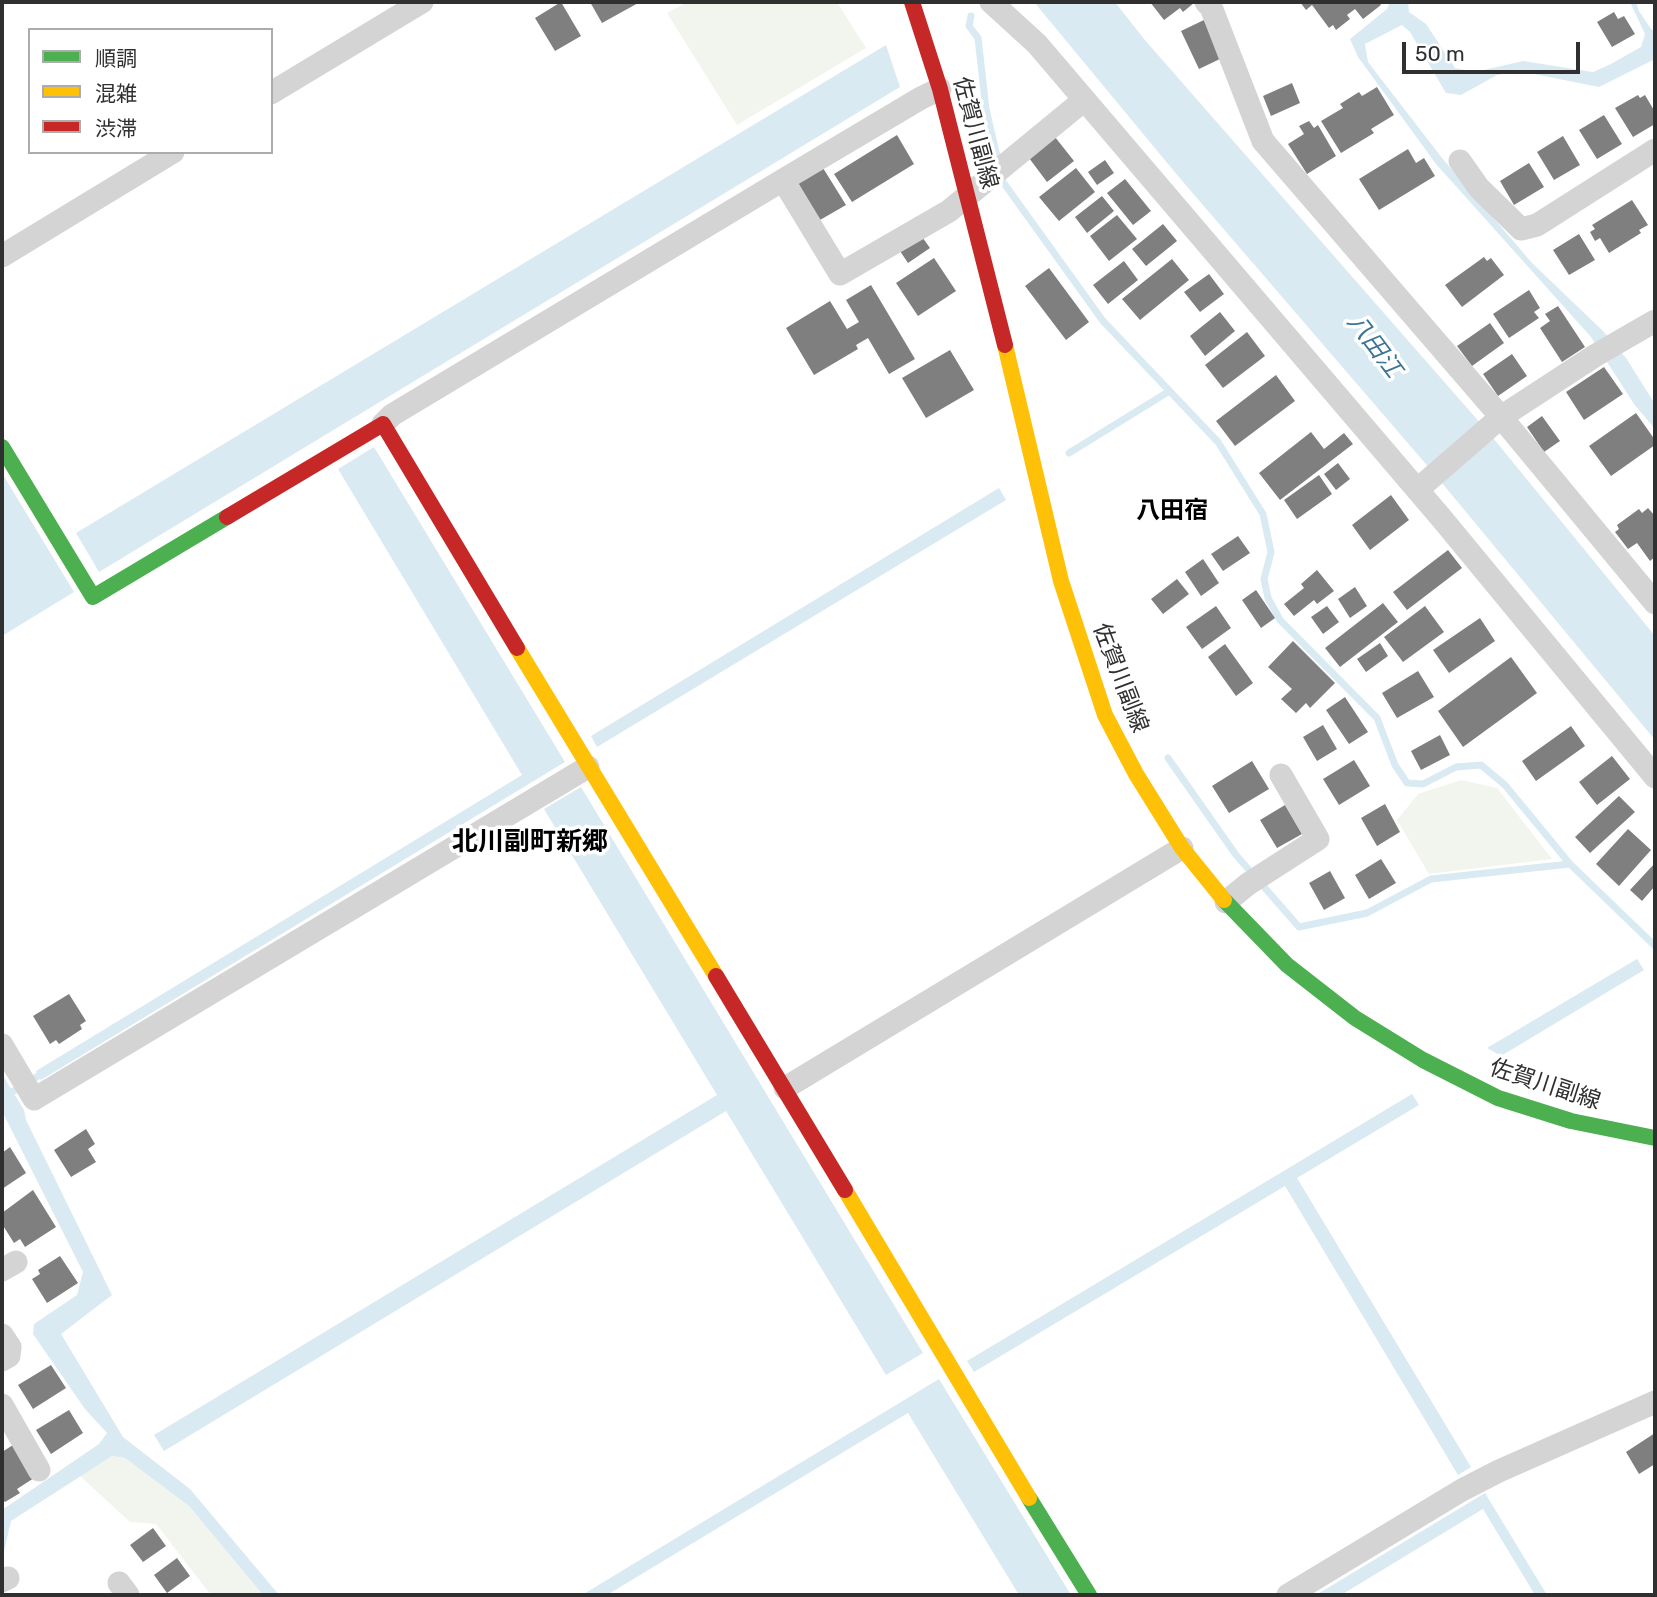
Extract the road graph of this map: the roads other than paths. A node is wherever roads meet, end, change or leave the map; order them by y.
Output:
1 (422, 2) edge
2 (912, 2) edge
3 (991, 2) edge
4 (1212, 4) edge
5 (940, 89) junction
6 (273, 92) edge
7 (1084, 100) junction
8 (1655, 150) edge
9 (170, 154) edge
10 (1460, 161) dead end
11 (783, 180) junction
12 (968, 196) junction
13 (2, 256) edge
14 (1655, 321) edge
15 (1501, 416) junction
16 (383, 424) junction
17 (2, 446) edge
18 (1417, 490) junction
19 (1655, 603) edge
20 (588, 767) junction
21 (1281, 775) dead end
22 (1655, 777) edge
23 (1182, 848) junction
24 (1226, 902) junction
25 (2, 1045) edge
26 (785, 1088) junction
27 (1655, 1138) edge
28 (2, 1335) edge
29 (2, 1360) edge
30 (1655, 1402) edge
31 (2, 1405) edge
32 (39, 1470) dead end
33 (1089, 1595) edge
34 (1289, 1595) edge

1 - 6 street
2 - 5 street, 佐賀川副線
3 - 7 street
4 - 15 street
5 - 11 street
5 - 12 street, 佐賀川副線
7 - 12 street
7 - 18 street
8 - 10 street
9 - 13 street
11 - 12 street
11 - 16 street
12 - 23 street, 佐賀川副線
14 - 15 street
15 - 18 street
15 - 19 street
16 - 17 street
16 - 20 street
18 - 22 street
20 - 25 street
20 - 26 street
21 - 24 street
23 - 24 street, 佐賀川副線
23 - 26 street
24 - 27 street, 佐賀川副線
26 - 33 street
28 - 29 street
30 - 34 street
31 - 32 street

